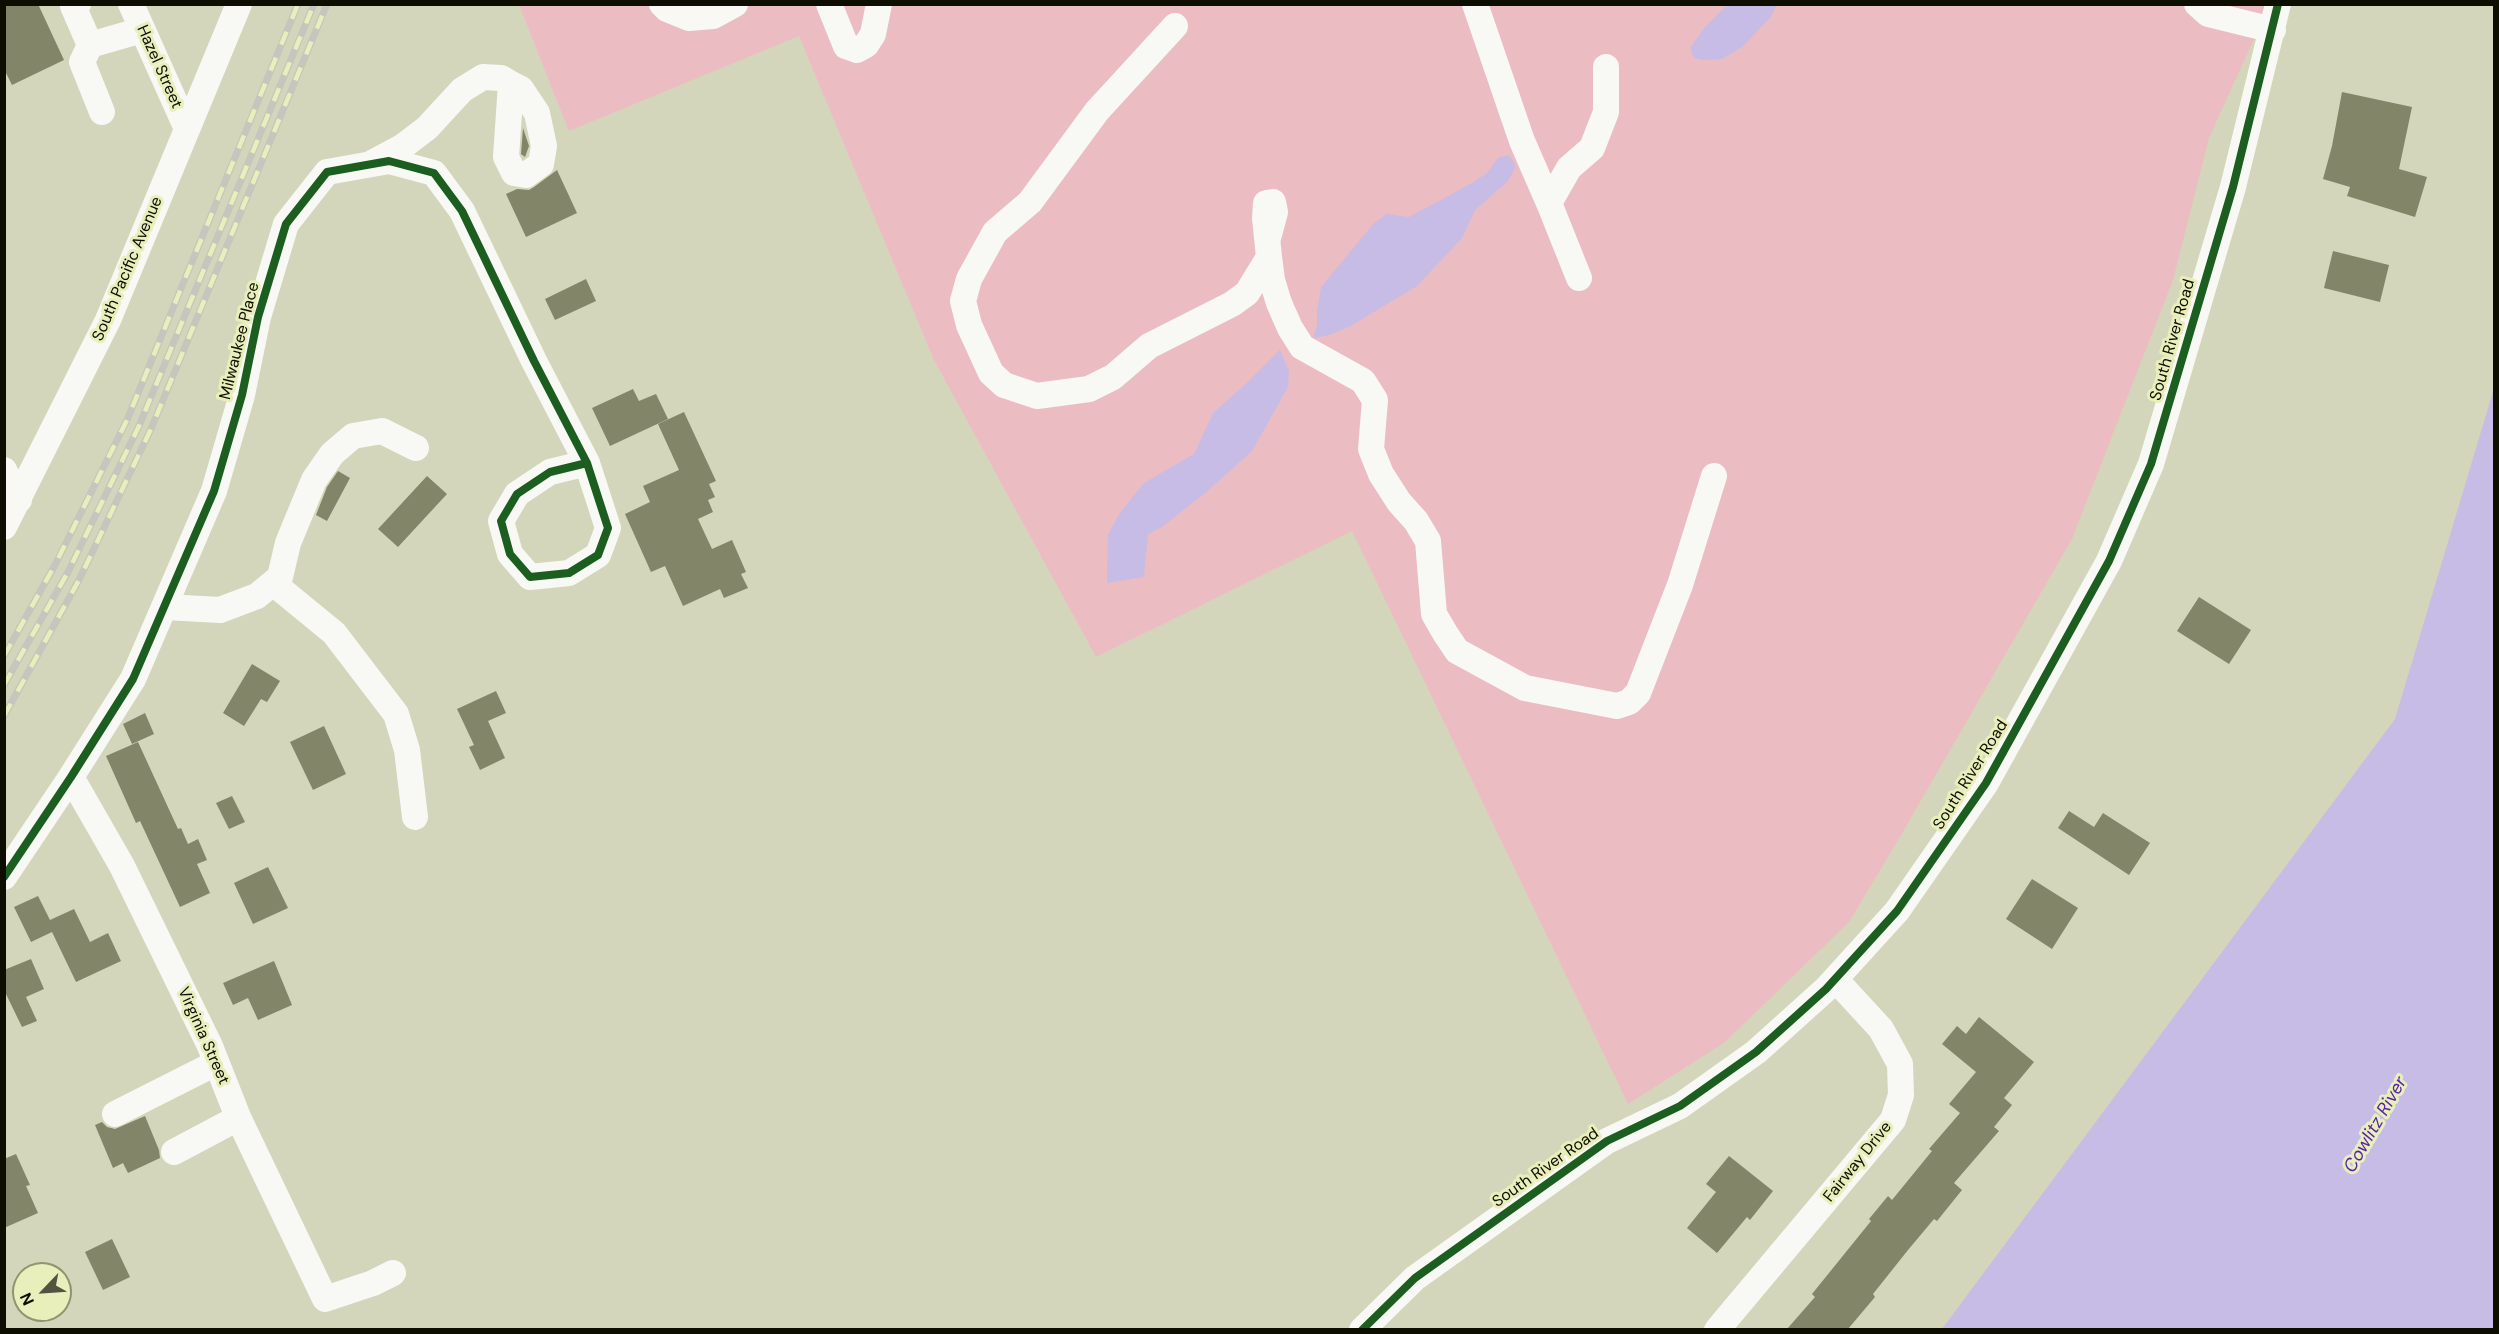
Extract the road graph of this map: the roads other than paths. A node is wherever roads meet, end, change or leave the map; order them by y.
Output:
1 (78, 4) edge
2 (130, 4) edge
3 (239, 4) edge
4 (662, 4) edge
5 (735, 4) edge
6 (829, 4) edge
7 (879, 4) edge
8 (1475, 4) edge
9 (2197, 4) edge
10 (2278, 4) edge
11 (1175, 26) dead end
12 (142, 30) junction
13 (2273, 30) junction
14 (90, 45) junction
15 (1606, 67) dead end
16 (511, 84) dead end
17 (102, 112) dead end
18 (187, 129) junction
19 (369, 165) junction
20 (1549, 203) junction
21 (1579, 278) dead end
22 (416, 448) dead end
23 (587, 463) junction
24 (4, 470) edge
25 (1714, 476) dead end
26 (19, 500) junction
27 (4, 527) edge
28 (273, 583) junction
29 (165, 607) junction
30 (71, 777) junction
31 (415, 817) dead end
32 (4, 877) edge
33 (1835, 979) junction
34 (216, 1063) junction
35 (116, 1114) dead end
36 (238, 1118) junction
37 (174, 1152) dead end
38 (393, 1273) dead end
39 (1362, 1329) edge
40 (1717, 1329) edge

1 - 14 street
2 - 12 street, Hazel Street
3 - 18 street, South Pacific Avenue
4 - 5 street
6 - 7 street
8 - 20 street
9 - 13 street
10 - 13 street, South River Road
11 - 25 street
12 - 14 street
12 - 18 street, Hazel Street
13 - 33 street, South River Road
14 - 17 street
15 - 20 street
16 - 19 street
18 - 26 street, South Pacific Avenue
19 - 23 street, Milwaukee Place
19 - 29 street, Milwaukee Place
20 - 21 street
22 - 28 street
23 - 23 street
24 - 26 street
26 - 27 street, South Pacific Avenue
28 - 29 street
28 - 31 street
29 - 30 street, Milwaukee Place
30 - 32 street, Milwaukee Place
30 - 34 street, Virginia Street
33 - 39 street, South River Road
33 - 40 street, Fairway Drive
34 - 35 street
34 - 36 street, Virginia Street
36 - 37 street
36 - 38 street, Virginia Street

